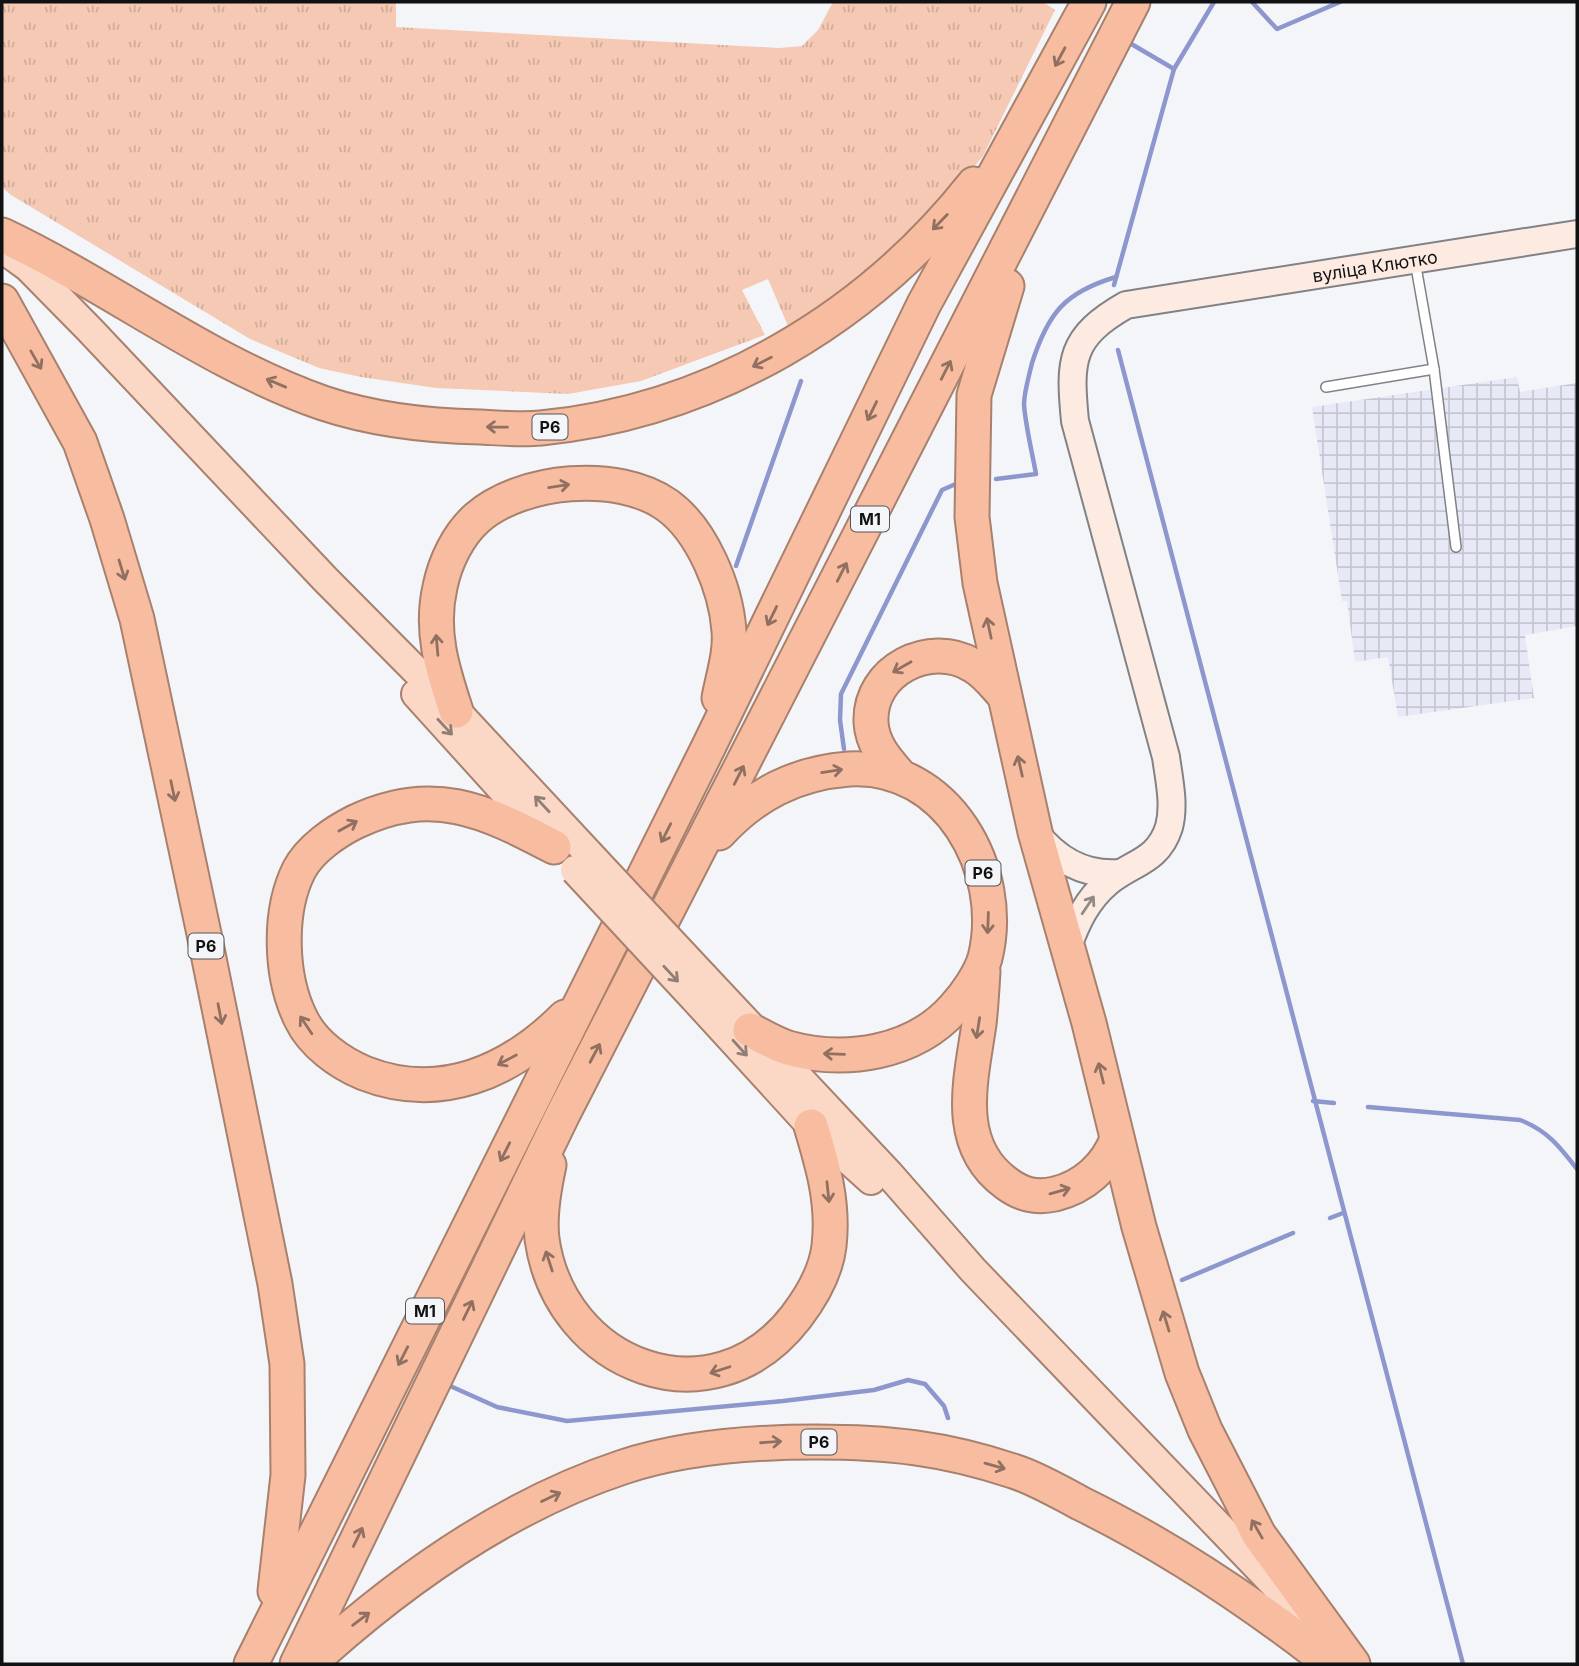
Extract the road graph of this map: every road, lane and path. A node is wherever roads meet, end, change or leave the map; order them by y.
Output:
1 (1089, 2) edge
2 (1133, 2) edge
3 (1030, 113) junction
4 (1043, 181) junction
5 (1577, 234) edge
6 (2, 235) edge
7 (2, 248) edge
8 (1415, 258) junction
9 (2, 301) edge
10 (1434, 369) junction
11 (1326, 387) dead end
12 (1456, 547) dead end
13 (325, 579) junction
14 (1003, 695) junction
15 (456, 710) junction
16 (707, 750) junction
17 (901, 778) junction
18 (1035, 832) junction
19 (573, 857) junction
20 (696, 858) junction
21 (1120, 873) junction
22 (1068, 946) junction
23 (984, 960) junction
24 (699, 988) junction
25 (579, 1003) junction
26 (750, 1030) junction
27 (563, 1114) junction
28 (811, 1126) junction
29 (1117, 1139) junction
30 (973, 1270) junction
31 (271, 1619) junction
32 (251, 1664) edge
33 (297, 1664) edge
34 (309, 1664) edge
35 (1331, 1664) edge
36 (1352, 1664) edge

1 -> 3 highway, М1
2 - 4 highway, М1
3 -> 6 highway, Р6
3 -> 16 highway, М1
14 -> 4 highway, Р6
20 -> 4 highway, М1
5 - 8 street, вуліца Клютко
7 - 13 main road, Р6
8 - 10 lane
8 - 21 street, вуліца Клютко
9 -> 31 highway, Р6
10 - 11 lane
10 - 12 lane
13 - 15 main road, Р6
13 -> 19 main road, Р6
14 -> 17 highway, Р6
18 -> 14 highway, Р6
15 -> 16 highway, Р6
19 -> 15 main road, Р6
16 -> 25 highway, М1
20 -> 17 highway, Р6
17 -> 23 highway, Р6
18 - 21 street
18 - 22 highway, Р6
19 - 24 main road, Р6, bridge
25 -> 19 highway, Р6
27 -> 20 highway, М1
22 -> 21 street, вуліца Клютко
29 -> 22 highway, Р6
23 -> 26 highway, Р6
23 -> 29 highway, Р6
24 - 26 main road, Р6
24 -> 28 main road, Р6
25 -> 31 highway, М1
26 - 30 main road, Р6
28 -> 27 highway, Р6
33 -> 27 highway, М1
28 - 30 main road, Р6
36 -> 29 highway, Р6
30 - 36 main road, Р6
31 - 32 highway, М1
34 -> 35 highway, Р6

